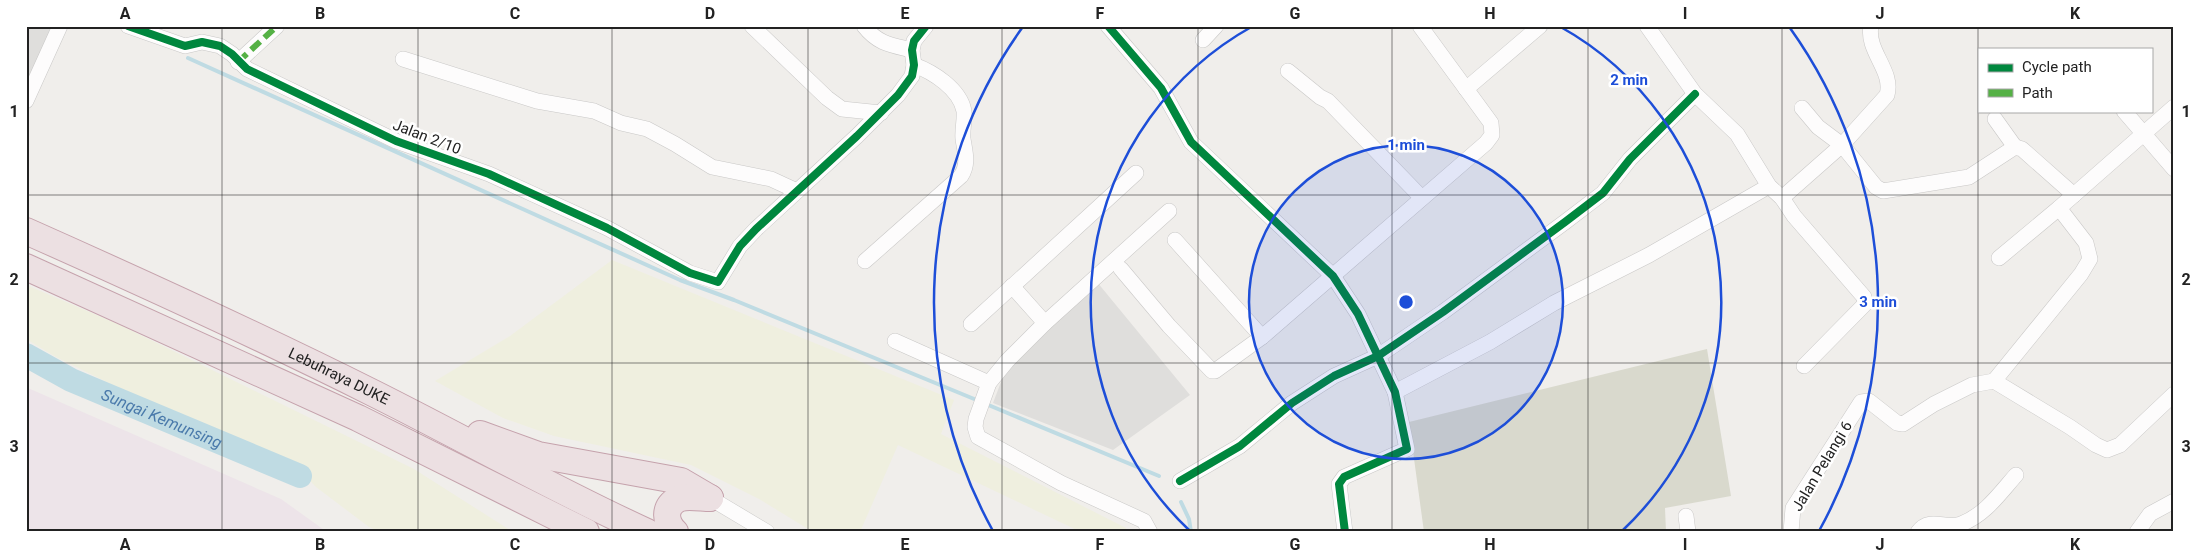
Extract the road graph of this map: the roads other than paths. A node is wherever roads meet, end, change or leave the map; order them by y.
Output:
1 (60, 26) edge
2 (128, 26) edge
3 (277, 26) edge
4 (752, 26) edge
5 (864, 26) edge
6 (926, 26) edge
7 (1108, 26) edge
8 (1216, 26) edge
9 (1420, 26) edge
10 (1540, 26) edge
11 (1647, 26) edge
12 (1871, 26) edge
13 (1203, 40) dead end
14 (913, 58) junction
15 (403, 59) dead end
16 (238, 62) junction
17 (1288, 71) dead end
18 (1466, 89) junction
19 (1695, 94) junction
20 (26, 101) edge
21 (2174, 107) edge
22 (1802, 108) dead end
23 (2125, 112) edge
24 (881, 113) junction
25 (1994, 119) dead end
26 (2143, 133) junction
27 (1842, 145) junction
28 (2016, 147) junction
29 (2174, 169) edge
30 (1136, 174) dead end
31 (1770, 186) junction
32 (796, 191) junction
33 (2074, 195) junction
34 (1421, 197) junction
35 (1782, 198) junction
36 (2059, 208) junction
37 (1169, 211) dead end
38 (26, 231) edge
39 (1175, 240) dead end
40 (1999, 258) dead end
41 (865, 261) dead end
42 (26, 266) edge
43 (1121, 269) dead end
44 (1333, 276) junction
45 (1012, 286) junction
46 (970, 324) dead end
47 (1045, 324) junction
48 (1262, 337) junction
49 (895, 341) dead end
50 (1378, 356) junction
51 (1804, 366) dead end
52 (1994, 381) junction
53 (988, 386) junction
54 (1395, 392) junction
55 (2174, 394) edge
56 (401, 407) junction
57 (383, 431) junction
58 (2016, 475) dead end
59 (1180, 481) dead end
60 (710, 498) junction
61 (2174, 501) edge
62 (1686, 516) dead end
63 (563, 532) edge
64 (586, 532) edge
65 (646, 532) edge
66 (675, 532) edge
67 (766, 532) edge
68 (1150, 532) edge
69 (1345, 532) edge
70 (1688, 532) edge
71 (1791, 532) edge
72 (1918, 532) edge
73 (2137, 532) edge

1 - 20 street
2 - 16 street, Jalan 2/10
3 - 16 street
4 - 24 street
5 - 14 street
6 - 14 street
7 - 44 street
8 - 13 street
9 - 18 street
10 - 18 street
11 - 19 street
12 - 27 street
14 - 24 street
14 - 41 street
15 - 32 street
16 - 32 street, Jalan 2/10
17 - 34 street
18 - 34 street
19 - 31 street
19 - 50 street
21 - 26 street
22 - 27 street
23 - 26 street
24 - 32 street
25 - 28 street
26 - 29 street
26 - 33 street
27 - 28 street
27 - 35 street
28 - 33 street
30 - 45 street
31 - 35 street
31 - 54 street
33 - 36 street
34 - 44 street
35 - 51 street
36 - 40 street
36 - 52 street
37 - 47 street
38 - 56 highway, Lebuhraya DUKE
39 - 48 street
42 - 57 highway, Lebuhraya DUKE
43 - 48 street
44 - 48 street
44 - 50 street
45 - 46 street
45 - 47 street
47 - 53 street
49 - 53 street
50 - 54 street
50 - 59 street
52 - 55 street
52 - 71 street, Jalan Pelangi 6
53 - 68 street
54 - 69 street
56 - 60 highway
56 - 65 highway, Lebuhraya DUKE
57 - 63 highway
57 - 64 highway, Lebuhraya DUKE
58 - 72 street
60 - 66 highway
60 - 67 street
61 - 73 street
62 - 70 street

